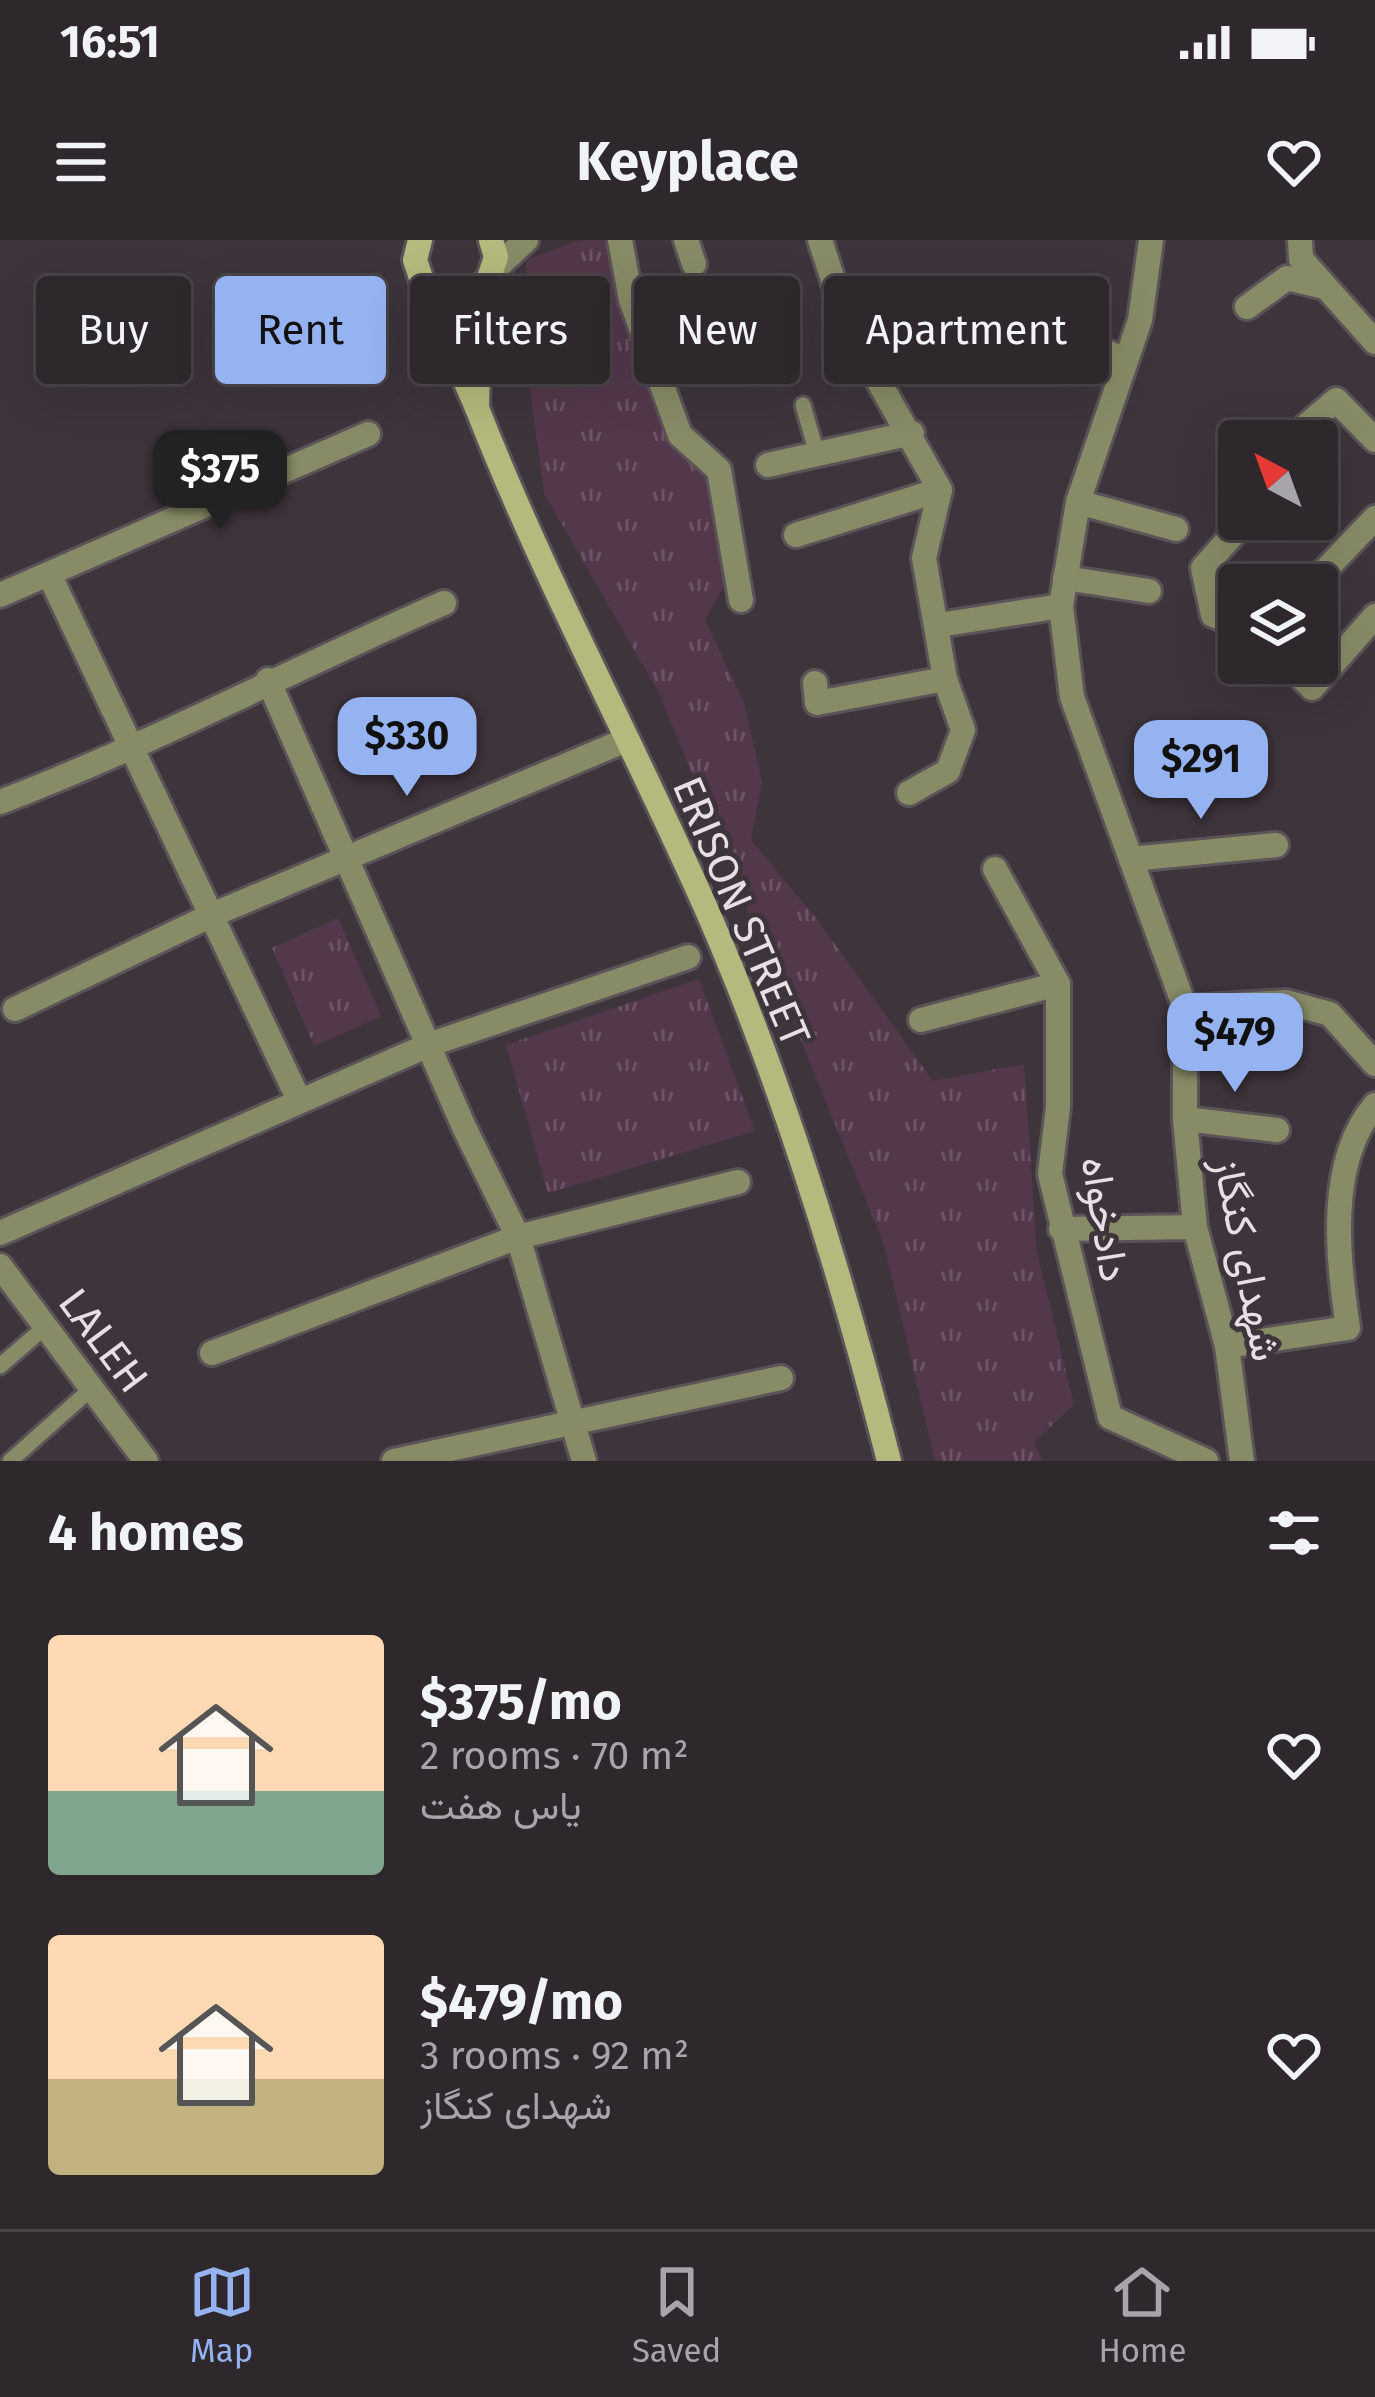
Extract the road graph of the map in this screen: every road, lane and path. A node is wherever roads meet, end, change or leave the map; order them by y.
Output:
1 (420, 240) edge
2 (490, 240) edge
3 (526, 240) edge
4 (620, 240) edge
5 (820, 240) edge
6 (1151, 240) edge
7 (1300, 240) edge
8 (420, 276) edge
9 (487, 276) edge
10 (491, 276) edge
11 (831, 276) edge
12 (1324, 287) junction
13 (1247, 307) dead end
14 (1371, 330) edge
15 (1109, 353) edge
16 (1126, 360) junction
17 (467, 384) edge
18 (479, 384) edge
19 (882, 384) edge
20 (803, 405) dead end
21 (477, 408) junction
22 (1312, 420) edge
23 (912, 433) junction
24 (368, 434) dead end
25 (1375, 440) edge
26 (817, 454) junction
27 (768, 465) dead end
28 (940, 490) junction
29 (1078, 502) junction
30 (1375, 518) edge
31 (1176, 529) dead end
32 (796, 535) dead end
33 (1228, 540) edge
34 (1331, 564) edge
35 (49, 574) junction
36 (1065, 578) junction
37 (1149, 591) dead end
38 (0, 595) edge
39 (741, 600) dead end
40 (444, 604) dead end
41 (1061, 606) junction
42 (1375, 616) edge
43 (1218, 617) edge
44 (939, 625) junction
45 (1338, 658) edge
46 (945, 679) junction
47 (268, 680) junction
48 (815, 682) dead end
49 (626, 740) junction
50 (130, 752) junction
51 (909, 793) dead end
52 (0, 802) edge
53 (1276, 845) dead end
54 (347, 857) junction
55 (1131, 859) junction
56 (994, 869) dead end
57 (212, 915) junction
58 (688, 956) dead end
59 (1058, 984) junction
60 (1185, 1008) junction
61 (15, 1009) dead end
62 (921, 1020) dead end
63 (431, 1044) junction
64 (1375, 1064) edge
65 (299, 1100) junction
66 (1372, 1116) edge
67 (1185, 1119) junction
68 (1277, 1130) dead end
69 (738, 1182) dead end
70 (1195, 1227) junction
71 (1061, 1229) junction
72 (0, 1233) edge
73 (518, 1237) junction
74 (0, 1266) edge
75 (45, 1327) junction
76 (1228, 1346) junction
77 (212, 1353) dead end
78 (0, 1366) edge
79 (781, 1378) dead end
80 (92, 1388) junction
81 (573, 1423) junction
82 (1242, 1459) edge
83 (10, 1461) edge
84 (146, 1461) edge
85 (394, 1461) edge
86 (584, 1461) edge
87 (889, 1461) edge
88 (1209, 1461) edge

1 - 8 main road, ERISON STREET
2 - 9 main road
3 - 10 street
4 - 39 street
5 - 11 street
6 - 16 street, شهدای کنگاز
7 - 12 street
12 - 13 street
12 - 14 street
15 - 16 street
16 - 29 street, شهدای کنگاز
17 - 21 main road, ERISON STREET
18 - 21 main road
19 - 23 street
20 - 26 lane
21 - 49 main road, ERISON STREET
22 - 25 street
23 - 26 street
23 - 28 street
24 - 35 street
26 - 27 street
28 - 32 street
28 - 44 street
29 - 31 street
29 - 36 street, شهدای کنگاز
30 - 34 street
33 - 43 street
35 - 38 street
35 - 50 street
36 - 37 street
36 - 41 street, شهدای کنگاز
40 - 47 street
41 - 44 street
41 - 55 street, شهدای کنگاز
42 - 45 street
44 - 46 street
46 - 48 street
46 - 51 street
47 - 50 street
47 - 54 street
49 - 54 street
49 - 87 main road, ERISON STREET
50 - 52 street
50 - 57 street
53 - 55 street
54 - 57 street
54 - 63 street
55 - 60 street, شهدای کنگاز
56 - 59 street, دادخواه
57 - 61 street
57 - 65 street
58 - 63 street
59 - 62 street
59 - 71 street, دادخواه
60 - 64 street
60 - 67 street, شهدای کنگاز
63 - 65 street
63 - 73 street
65 - 72 street
66 - 76 street
67 - 68 street
67 - 70 street, شهدای کنگاز
69 - 73 street
70 - 71 street
70 - 76 street, شهدای کنگاز
71 - 88 street, دادخواه
73 - 77 street
73 - 81 street
74 - 75 street, LALEH
75 - 78 lane
75 - 80 street, LALEH
76 - 82 street, شهدای کنگاز
79 - 81 street
80 - 83 lane
80 - 84 street, LALEH
81 - 85 street
81 - 86 street
82 - 88 street, دادخواه

